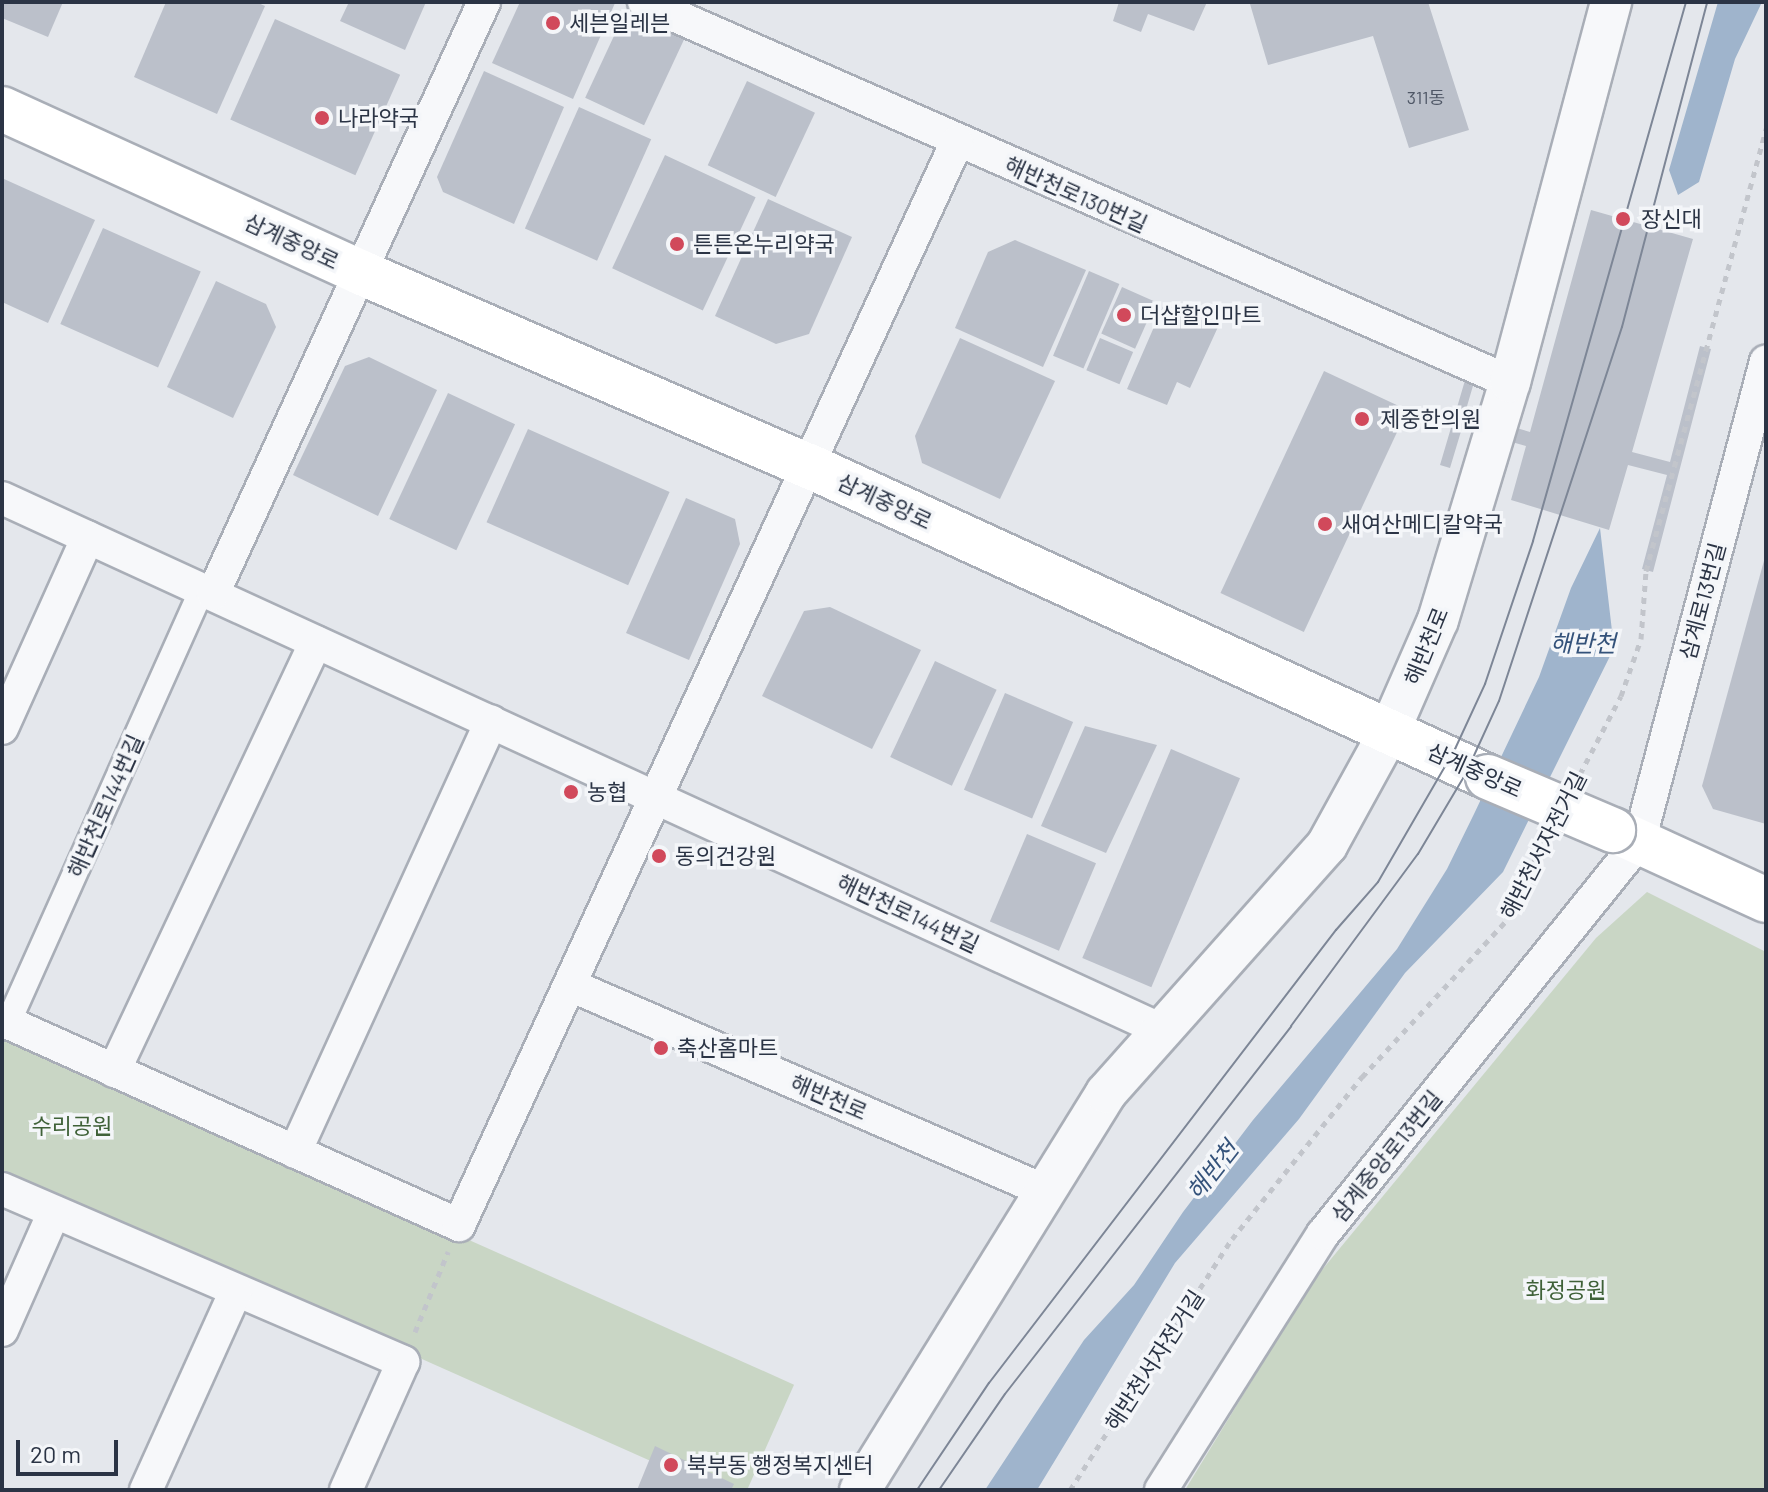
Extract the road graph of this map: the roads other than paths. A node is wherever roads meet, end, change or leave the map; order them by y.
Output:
1 (484, 2) edge
2 (644, 2) edge
3 (1611, 2) edge
4 (2, 109) edge
5 (957, 142) junction
6 (362, 273) junction
7 (1766, 361) edge
8 (1510, 382) junction
9 (809, 466) junction
10 (2, 498) edge
11 (88, 537) junction
12 (208, 592) junction
13 (316, 642) junction
14 (491, 722) junction
15 (2, 728) edge
16 (1389, 732) junction
17 (655, 797) junction
18 (1626, 836) junction
19 (1766, 900) edge
20 (570, 985) junction
21 (5, 1022) edge
22 (1162, 1030) junction
23 (114, 1071) junction
24 (295, 1152) junction
25 (2, 1189) edge
26 (1043, 1190) junction
27 (54, 1212) junction
28 (236, 1291) junction
29 (2, 1330) edge
30 (146, 1490) edge
31 (346, 1490) edge
32 (860, 1490) edge
33 (1161, 1490) edge

1 - 6 street
2 - 5 street, 해반천로130번길
3 - 8 street, 해반천로
4 - 6 main road, 삼계중앙로
5 - 8 street, 해반천로130번길
5 - 9 street
6 - 9 main road, 삼계중앙로
6 - 12 street
7 - 18 street, 삼계로13번길
8 - 16 street, 해반천로
9 - 16 main road, 삼계중앙로
9 - 17 street
10 - 11 street, 해반천로144번길
11 - 12 street, 해반천로144번길
11 - 15 street
12 - 13 street, 해반천로144번길
12 - 21 street, 해반천로144번길
13 - 14 street, 해반천로144번길
13 - 23 street
14 - 17 street, 해반천로144번길
14 - 24 street
16 - 18 main road, 삼계중앙로, bridge
16 - 22 street, 해반천로
17 - 20 street
17 - 22 street, 해반천로144번길
18 - 19 main road, 삼계중앙로
18 - 33 street, 삼계중앙로13번길
20 - 24 street
20 - 26 street, 해반천로
21 - 23 street
22 - 26 street, 해반천로
23 - 24 street
25 - 27 street
26 - 32 street, 해반천로
27 - 28 street
27 - 29 street
28 - 30 street
28 - 31 street

